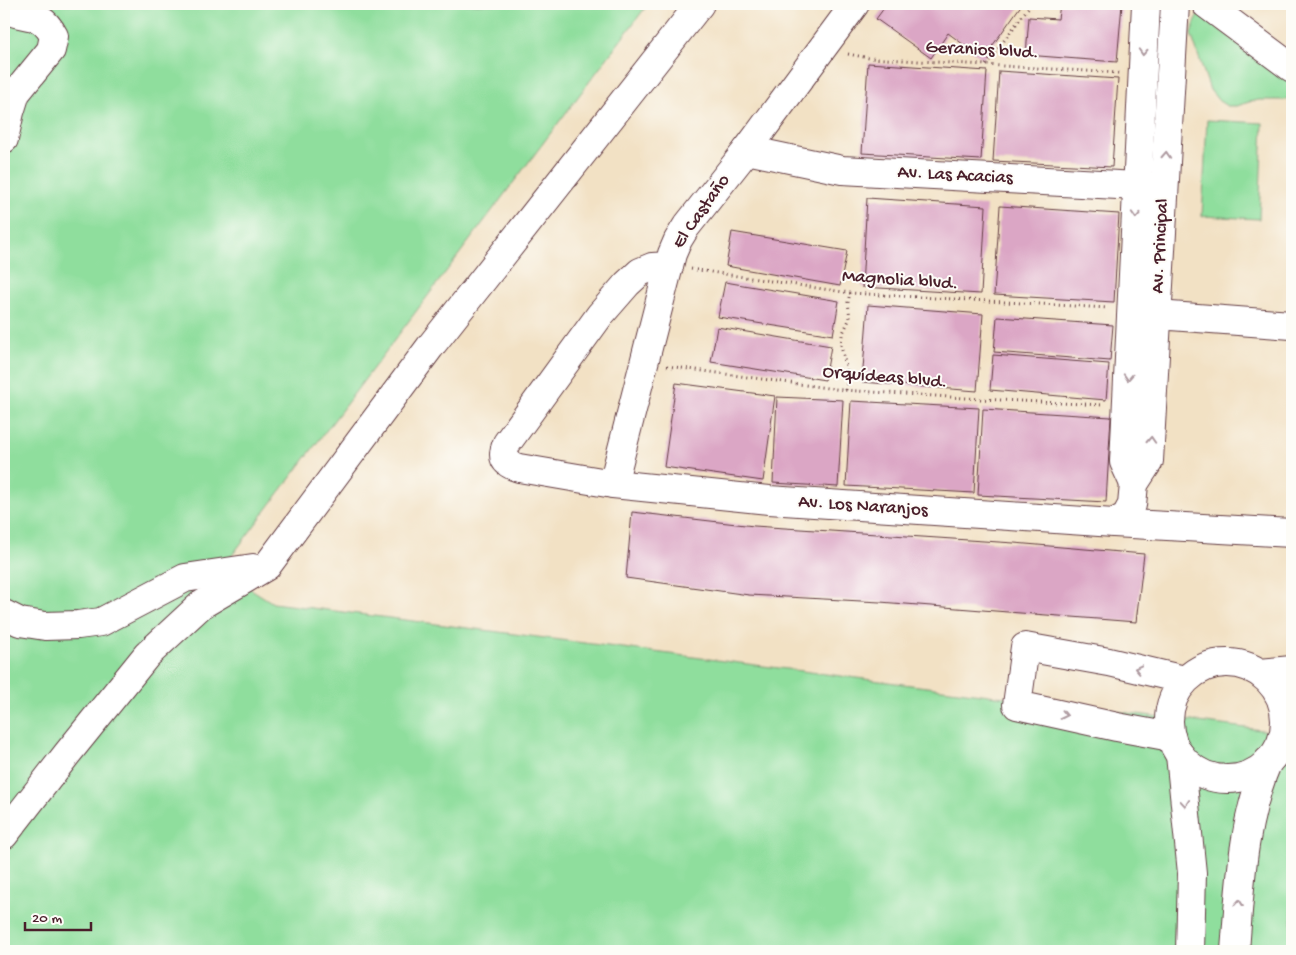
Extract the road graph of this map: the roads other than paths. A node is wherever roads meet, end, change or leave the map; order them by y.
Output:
1 (700, 4) edge
2 (855, 4) edge
3 (1146, 4) edge
4 (1175, 4) edge
5 (1206, 4) edge
6 (4, 8) edge
7 (1292, 68) edge
8 (4, 139) edge
9 (747, 150) junction
10 (1137, 186) junction
11 (1164, 188) junction
12 (669, 266) junction
13 (1140, 314) junction
14 (1292, 325) edge
15 (613, 484) junction
16 (1134, 484) junction
17 (1114, 523) junction
18 (1292, 533) edge
19 (267, 566) junction
20 (4, 614) edge
21 (1292, 670) edge
22 (1260, 673) junction
23 (1186, 680) junction
24 (1175, 746) junction
25 (1280, 750) edge
26 (4, 836) edge
27 (1190, 951) edge
28 (1235, 951) edge

1 - 19 street
2 - 9 street, El Castaño
3 -> 10 street, Av. Principal
11 -> 4 street, Av. Principal
5 - 7 street
6 - 8 street
9 - 10 street, Av. Las Acacias
9 - 12 street, El Castaño
10 - 11 street, Av. Las Acacias
10 -> 13 street, Av. Principal
11 - 13 street, Av. Principal
12 - 15 street, El Castaño
12 - 15 street, Av. Los Naranjos
13 - 14 street
13 -> 16 street, Av. Principal
16 -> 13 street, Av. Principal
15 - 17 street, Av. Los Naranjos
16 - 17 street, Av. Principal
17 - 18 street, Av. Los Naranjos
19 - 20 street
19 - 26 street
21 - 22 street
22 - 23 street
22 - 25 street
23 - 24 street
23 -> 24 street
24 - 25 street
24 -> 27 street
28 -> 25 street

